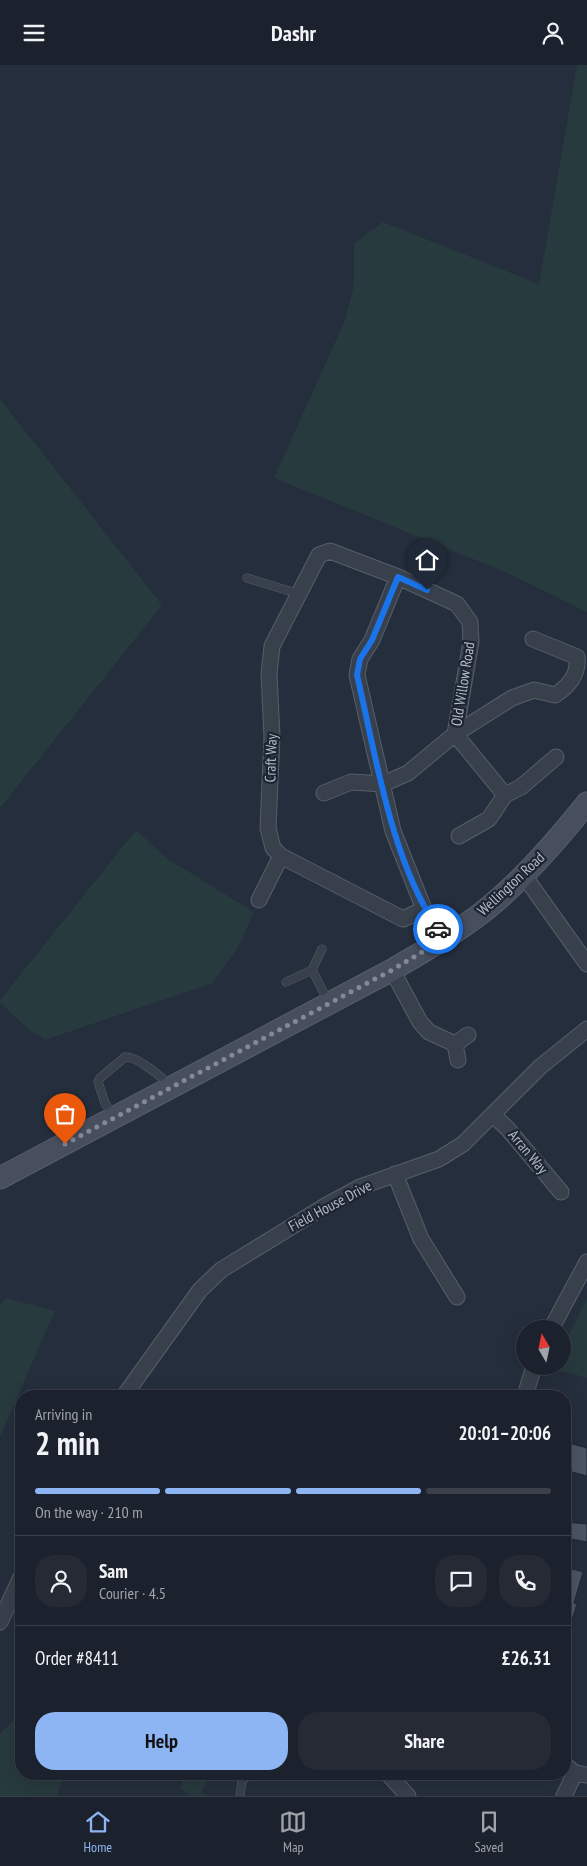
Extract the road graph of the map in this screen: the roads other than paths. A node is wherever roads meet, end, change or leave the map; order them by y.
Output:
1 (398, 577) junction
2 (247, 578) dead end
3 (299, 594) junction
4 (533, 639) dead end
5 (455, 734) junction
6 (556, 757) dead end
7 (383, 784) junction
8 (324, 793) dead end
9 (505, 795) junction
10 (587, 803) edge
11 (459, 836) dead end
12 (281, 856) junction
13 (522, 877) junction
14 (259, 900) dead end
15 (424, 909) junction
16 (444, 939) junction
17 (322, 949) dead end
18 (587, 964) edge
19 (312, 970) junction
20 (392, 970) junction
21 (286, 982) dead end
22 (330, 1003) junction
23 (587, 1029) edge
24 (468, 1035) dead end
25 (455, 1045) junction
26 (458, 1060) dead end
27 (171, 1088) junction
28 (493, 1115) junction
29 (114, 1118) junction
30 (395, 1174) junction
31 (0, 1179) edge
32 (561, 1192) dead end
33 (587, 1262) edge
34 (457, 1297) dead end
35 (556, 1320) edge
36 (531, 1375) edge
37 (128, 1390) edge
38 (527, 1390) edge
39 (15, 1601) edge
40 (0, 1621) edge
41 (576, 1771) edge
42 (243, 1780) edge
43 (393, 1780) edge
44 (240, 1796) edge
45 (408, 1796) edge
46 (564, 1796) edge

1 - 3 street, Craft Way
1 - 5 street, Old Willow Road
1 - 7 street
2 - 3 lane
3 - 12 street, Craft Way
4 - 5 street
5 - 7 street
5 - 9 street
6 - 9 street
7 - 8 street
7 - 15 street
9 - 11 street
10 - 13 street, Wellington Road
12 - 14 street
12 - 15 street
13 - 16 street, Wellington Road
13 - 18 street
15 - 16 street
16 - 20 street, Wellington Road
17 - 19 lane
19 - 21 lane
19 - 22 lane
20 - 22 street, Wellington Road
20 - 25 street
22 - 27 street, Wellington Road
23 - 28 street, Field House Drive
24 - 25 street
25 - 26 street
27 - 29 street, Wellington Road
27 - 29 lane
28 - 30 street, Field House Drive
28 - 32 street, Arran Way
29 - 31 street, Wellington Road
30 - 34 street
30 - 37 street, Field House Drive
33 - 35 street
36 - 38 street
39 - 40 street
41 - 46 street
42 - 44 lane
43 - 45 street

